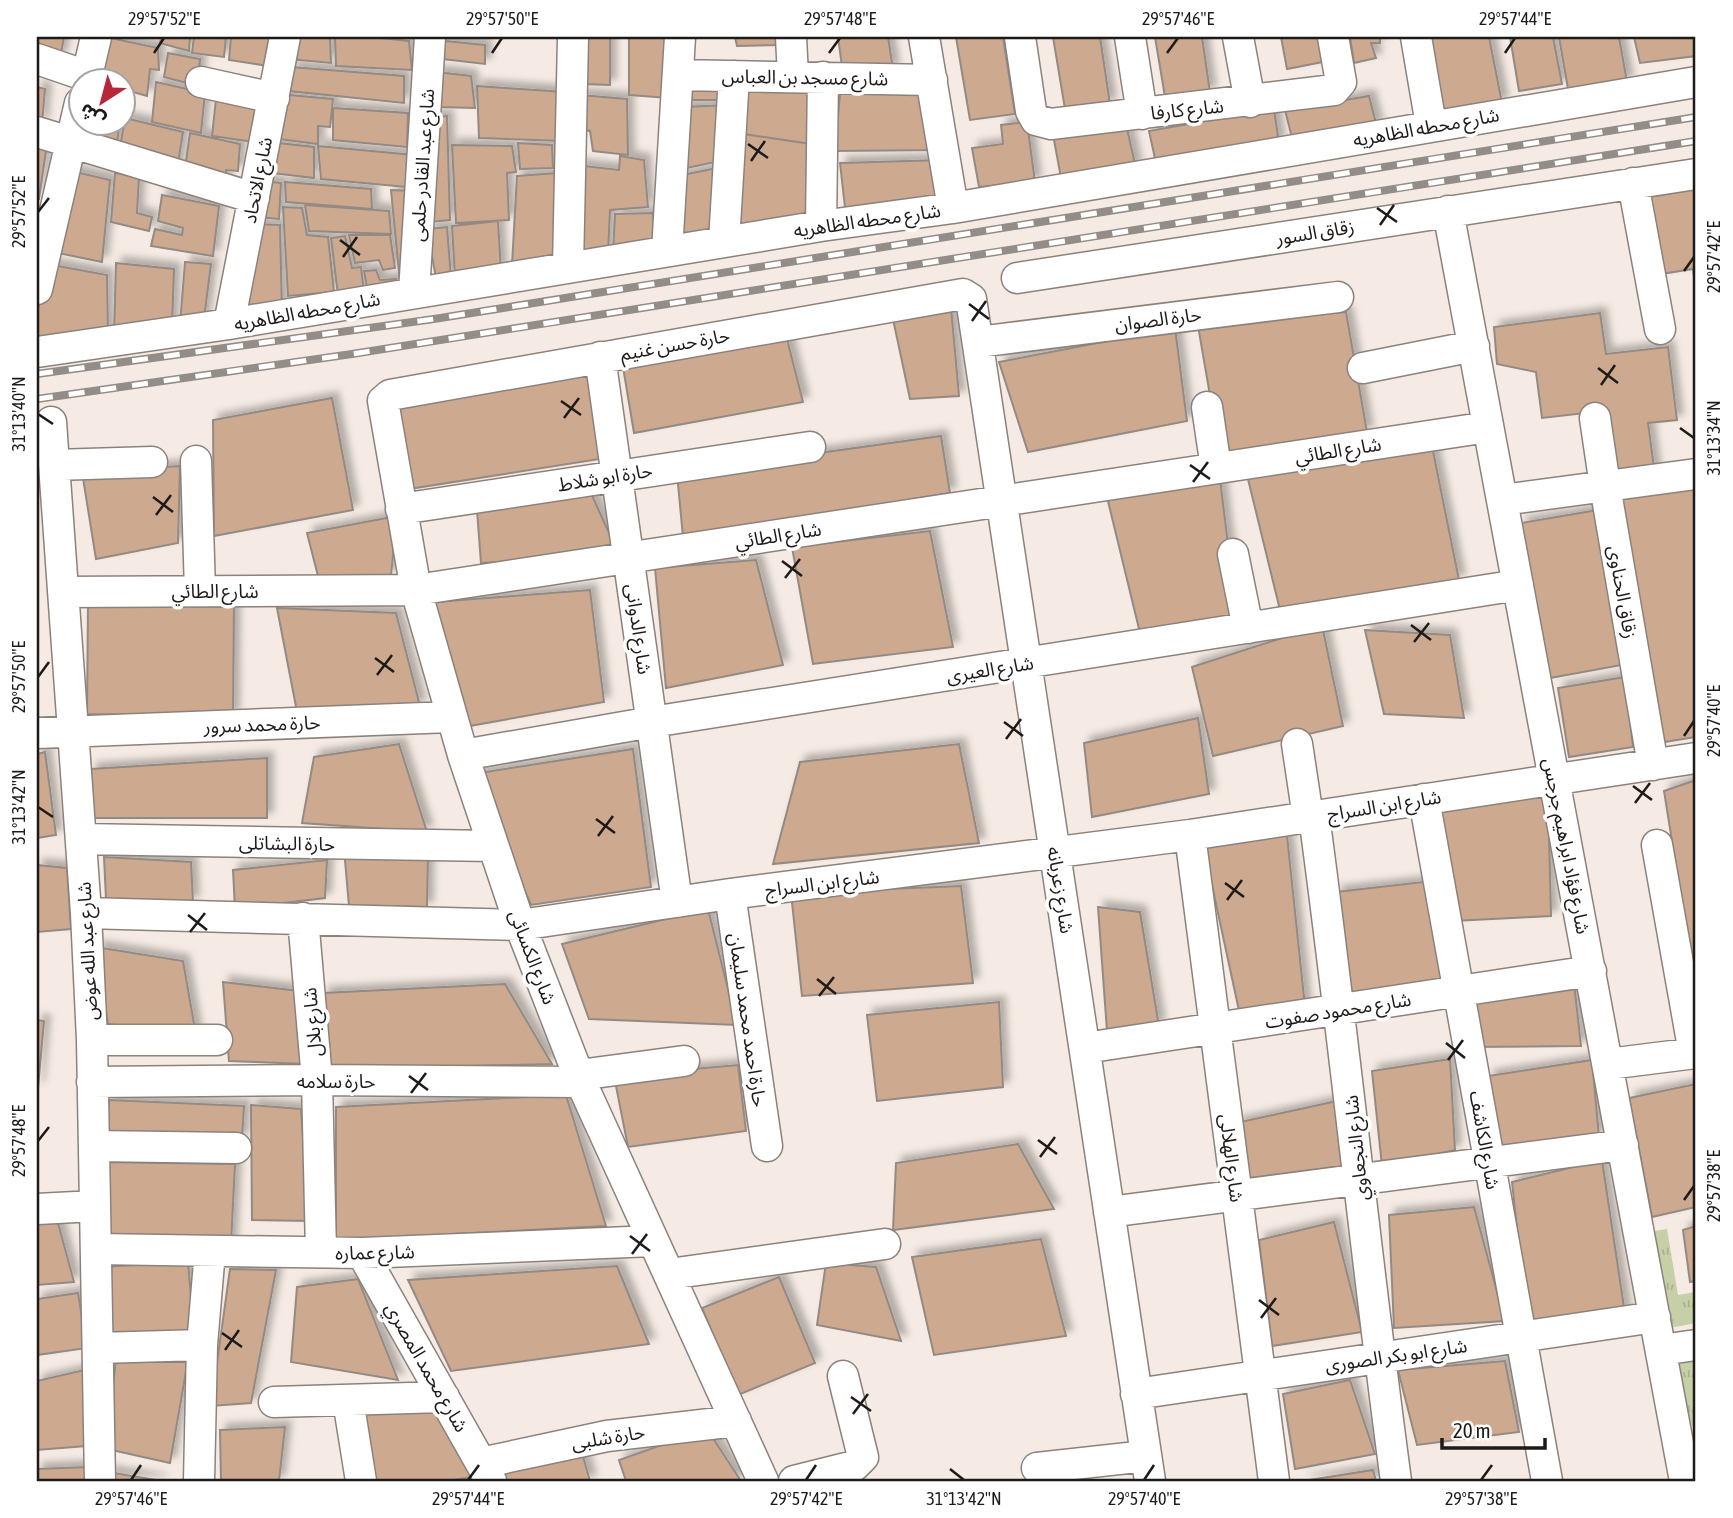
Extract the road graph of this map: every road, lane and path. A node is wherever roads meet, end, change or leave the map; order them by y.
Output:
1 (96, 37) edge
2 (285, 37) edge
3 (430, 37) edge
4 (573, 37) edge
5 (680, 37) edge
6 (791, 37) edge
7 (924, 37) edge
8 (1020, 37) edge
9 (1130, 37) edge
10 (1238, 37) edge
11 (1333, 37) edge
12 (1416, 37) edge
13 (37, 59) edge
14 (89, 66) edge
15 (678, 75) junction
16 (66, 76) edge
17 (734, 76) junction
18 (793, 76) junction
19 (822, 77) junction
20 (932, 80) junction
21 (201, 82) dead end
22 (1696, 82) edge
23 (274, 97) junction
24 (1250, 102) junction
25 (1142, 114) junction
26 (1431, 125) junction
27 (37, 132) edge
28 (73, 136) edge
29 (71, 144) junction
30 (1696, 174) edge
31 (1633, 183) junction
32 (254, 198) junction
33 (953, 208) junction
34 (1448, 211) junction
35 (821, 226) junction
36 (724, 242) junction
37 (667, 251) junction
38 (568, 267) junction
39 (38, 275) edge
40 (1017, 278) dead end
41 (414, 292) junction
42 (1338, 297) dead end
43 (971, 299) joint
44 (229, 324) junction
45 (1660, 329) dead end
46 (978, 342) junction
47 (1474, 346) junction
48 (37, 352) edge
49 (600, 358) junction
50 (1363, 368) dead end
51 (383, 405) joint
52 (1207, 407) dead end
53 (1595, 418) dead end
54 (51, 422) dead end
55 (1488, 427) junction
56 (810, 447) dead end
57 (196, 461) dead end
58 (152, 462) dead end
59 (54, 466) junction
60 (1216, 468) junction
61 (1696, 474) edge
62 (619, 475) junction
63 (1605, 486) junction
64 (1502, 500) junction
65 (1002, 501) junction
66 (401, 509) junction
67 (1233, 554) dead end
68 (629, 558) junction
69 (1518, 585) junction
70 (416, 590) junction
71 (63, 592) junction
72 (200, 592) junction
73 (1248, 628) junction
74 (1027, 663) junction
75 (451, 718) junction
76 (652, 722) junction
77 (73, 731) junction
78 (37, 733) edge
79 (1297, 744) dead end
80 (463, 755) junction
81 (1696, 758) edge
82 (1653, 765) junction
83 (1554, 780) junction
84 (1423, 799) junction
85 (1311, 816) junction
86 (1190, 835) junction
87 (81, 839) junction
88 (1657, 845) dead end
89 (492, 846) junction
90 (1055, 852) junction
91 (730, 894) junction
92 (677, 902) junction
93 (86, 913) junction
94 (303, 918) junction
95 (520, 925) junction
96 (1591, 971) junction
97 (1458, 991) junction
98 (1340, 1009) junction
99 (1215, 1028) junction
100 (92, 1040) junction
101 (217, 1041) dead end
102 (1085, 1048) junction
103 (1695, 1053) edge
104 (684, 1061) dead end
105 (1608, 1064) junction
106 (580, 1079) junction
107 (317, 1080) junction
108 (92, 1082) junction
109 (1623, 1145) junction
110 (94, 1146) junction
111 (767, 1146) dead end
112 (236, 1148) dead end
113 (1489, 1163) junction
114 (1359, 1180) junction
115 (1237, 1196) junction
116 (95, 1206) junction
117 (37, 1209) edge
118 (1109, 1213) junction
119 (653, 1241) junction
120 (885, 1244) dead end
121 (96, 1249) junction
122 (210, 1251) junction
123 (321, 1252) junction
124 (362, 1253) junction
125 (669, 1274) junction
126 (1655, 1317) junction
127 (1521, 1337) junction
128 (202, 1345) junction
129 (1696, 1345) edge
130 (98, 1348) junction
131 (1661, 1350) junction
132 (1379, 1358) junction
133 (843, 1376) dead end
134 (1261, 1376) junction
135 (1136, 1394) junction
136 (444, 1397) junction
137 (348, 1400) junction
138 (274, 1402) dead end
139 (736, 1421) junction
140 (1037, 1468) dead end
141 (1148, 1468) edge
142 (486, 1472) edge
143 (100, 1481) edge
144 (199, 1481) edge
145 (361, 1481) edge
146 (762, 1481) edge
147 (794, 1481) edge
148 (1274, 1481) edge
149 (1396, 1481) edge
150 (1547, 1481) edge
151 (1685, 1481) edge

1 - 14 street
2 - 23 street, شارع الاتحاد
3 - 41 street, شارع عبد القادر حلمى
4 - 38 street
5 - 15 street
6 - 18 street
7 - 20 street
8 - 25 street, شارع كارفا
9 - 25 street
10 - 24 street
11 - 24 street, شارع كارفا
12 - 26 street
13 - 16 street
15 - 17 street, شارع مسجد بن العباس
15 - 37 street
17 - 18 street, شارع مسجد بن العباس
17 - 36 street
18 - 19 street, شارع مسجد بن العباس
19 - 20 street, شارع مسجد بن العباس
19 - 35 street
20 - 33 street
21 - 23 street
22 - 26 street, شارع محطه الظاهريه
23 - 32 street, شارع الاتحاد
24 - 25 street, شارع كارفا
26 - 33 street, شارع محطه الظاهريه
27 - 29 street
28 - 29 street
29 - 32 street
29 - 39 street
30 - 31 street, زقاق السور
31 - 34 street, زقاق السور
31 - 45 street
32 - 44 street, شارع الاتحاد
33 - 35 street, شارع محطه الظاهريه
34 - 40 street, زقاق السور
34 - 47 street, شارع فؤاد ابراهيم جرجس
35 - 36 street, شارع محطه الظاهريه
36 - 37 street, شارع محطه الظاهريه
37 - 38 street, شارع محطه الظاهريه
38 - 41 street, شارع محطه الظاهريه
41 - 44 street, شارع محطه الظاهريه
42 - 46 street, حارة الصوان
43 - 46 street, شارع زعربانه
43 - 49 street, حارة حسن غنيم
44 - 48 street, شارع محطه الظاهريه
46 - 65 street, شارع زعربانه
47 - 50 street
47 - 55 street, شارع فؤاد ابراهيم جرجس
49 - 51 street, حارة حسن غنيم
49 - 62 street, شارع الدوانى
51 - 66 street, شارع الكسائى
52 - 60 street
53 - 63 street, زقاق الحناوى
54 - 59 street, شارع عبد الله عوض
55 - 60 street, شارع الطائي
55 - 64 street, شارع فؤاد ابراهيم جرجس
56 - 62 street, حارة ابو شلاط
57 - 72 street
58 - 59 street
59 - 71 street, شارع عبد الله عوض
60 - 65 street, شارع الطائي
61 - 63 street
62 - 66 street, حارة ابو شلاط
62 - 68 street, شارع الدوانى
63 - 64 street
63 - 82 street, زقاق الحناوى
64 - 69 street, شارع فؤاد ابراهيم جرجس
65 - 68 street, شارع الطائي
65 - 74 street, شارع زعربانه
66 - 70 street, شارع الكسائى
67 - 73 street
68 - 70 street, شارع الطائي
68 - 76 street, شارع الدوانى
69 - 73 street, شارع العيرى
69 - 83 street, شارع فؤاد ابراهيم جرجس
70 - 72 street, شارع الطائي
70 - 75 street, شارع الكسائى
71 - 72 street, شارع الطائي
71 - 77 street, شارع عبد الله عوض
73 - 74 street, شارع العيرى
74 - 76 street, شارع العيرى
74 - 90 street, شارع زعربانه
75 - 77 street, حارة محمد سرور
75 - 80 street, شارع الكسائى
76 - 80 street, شارع العيرى
76 - 92 street, شارع الدوانى
77 - 78 street, حارة محمد سرور
77 - 87 street, شارع عبد الله عوض
79 - 85 street, شارع النجعاوي
80 - 89 street, شارع الكسائى
81 - 82 street, شارع ابن السراج
82 - 83 street, شارع ابن السراج
83 - 84 street, شارع ابن السراج
83 - 96 street, شارع فؤاد ابراهيم جرجس
84 - 85 street, شارع ابن السراج
84 - 97 street, شارع الكاشف
85 - 86 street, شارع ابن السراج
85 - 98 street, شارع النجعاوي
86 - 90 street, شارع ابن السراج
86 - 99 street, شارع الهلالى
87 - 89 street, حارة البشاتلى
87 - 93 street, شارع عبد الله عوض
88 - 103 street
89 - 95 street, شارع الكسائى
90 - 91 street, شارع ابن السراج
90 - 102 street, شارع زعربانه
91 - 92 street, شارع ابن السراج
91 - 111 street, حارة احمد محمد سليمان
92 - 95 street, شارع ابن السراج
93 - 94 street, شارع ابن السراج
93 - 100 street, شارع عبد الله عوض
94 - 95 street, شارع ابن السراج
94 - 107 street, شارع بلال
95 - 106 street, شارع الكسائى
96 - 97 street, شارع محمود صفوت
96 - 105 street, شارع فؤاد ابراهيم جرجس
97 - 98 street, شارع محمود صفوت
97 - 113 street, شارع الكاشف
98 - 99 street, شارع محمود صفوت
98 - 114 street, شارع النجعاوي
99 - 102 street, شارع محمود صفوت
99 - 115 street, شارع الهلالى
100 - 101 street
100 - 108 street, شارع عبد الله عوض
102 - 118 street, شارع زعربانه
103 - 105 street
104 - 106 street, حارة سلامه
105 - 109 street, شارع فؤاد ابراهيم جرجس
106 - 107 street, حارة سلامه
106 - 119 street, شارع الكسائى
107 - 108 street, حارة سلامه
107 - 123 street, شارع بلال
108 - 110 street, شارع عبد الله عوض
109 - 113 street
109 - 126 street, شارع فؤاد ابراهيم جرجس
110 - 112 street
110 - 116 street, شارع عبد الله عوض
113 - 114 street
113 - 127 street, شارع الكاشف
114 - 115 street
114 - 132 street, شارع النجعاوي
115 - 118 street
115 - 134 street, شارع الهلالى
116 - 117 street
116 - 121 street, شارع عبد الله عوض
118 - 135 street, شارع زعربانه
119 - 124 street, شارع عماره
119 - 125 street, شارع الكسائى
120 - 125 street
121 - 122 street, شارع عماره
121 - 130 street, شارع عبد الله عوض
122 - 123 street, شارع عماره
122 - 128 street
123 - 124 street, شارع عماره
124 - 136 street, شارع محمد المصري
125 - 139 street, شارع الكسائى
126 - 127 street, شارع ابو بكر الصورى
126 - 131 street, شارع فؤاد ابراهيم جرجس
127 - 132 street, شارع ابو بكر الصورى
127 - 150 street, شارع الكاشف
128 - 130 street
128 - 144 street
129 - 131 street
130 - 143 street, شارع عبد الله عوض
131 - 151 street, شارع فؤاد ابراهيم جرجس
132 - 134 street, شارع ابو بكر الصورى
132 - 149 street, شارع النجعاوي
133 - 147 street
134 - 135 street, شارع ابو بكر الصورى
134 - 148 street, شارع الهلالى
135 - 141 street, شارع زعربانه
136 - 137 street
136 - 142 street, شارع محمد المصري
137 - 138 street
137 - 145 street
139 - 142 street, حارة شلبى
139 - 146 street, شارع الكسائى
140 - 141 street

